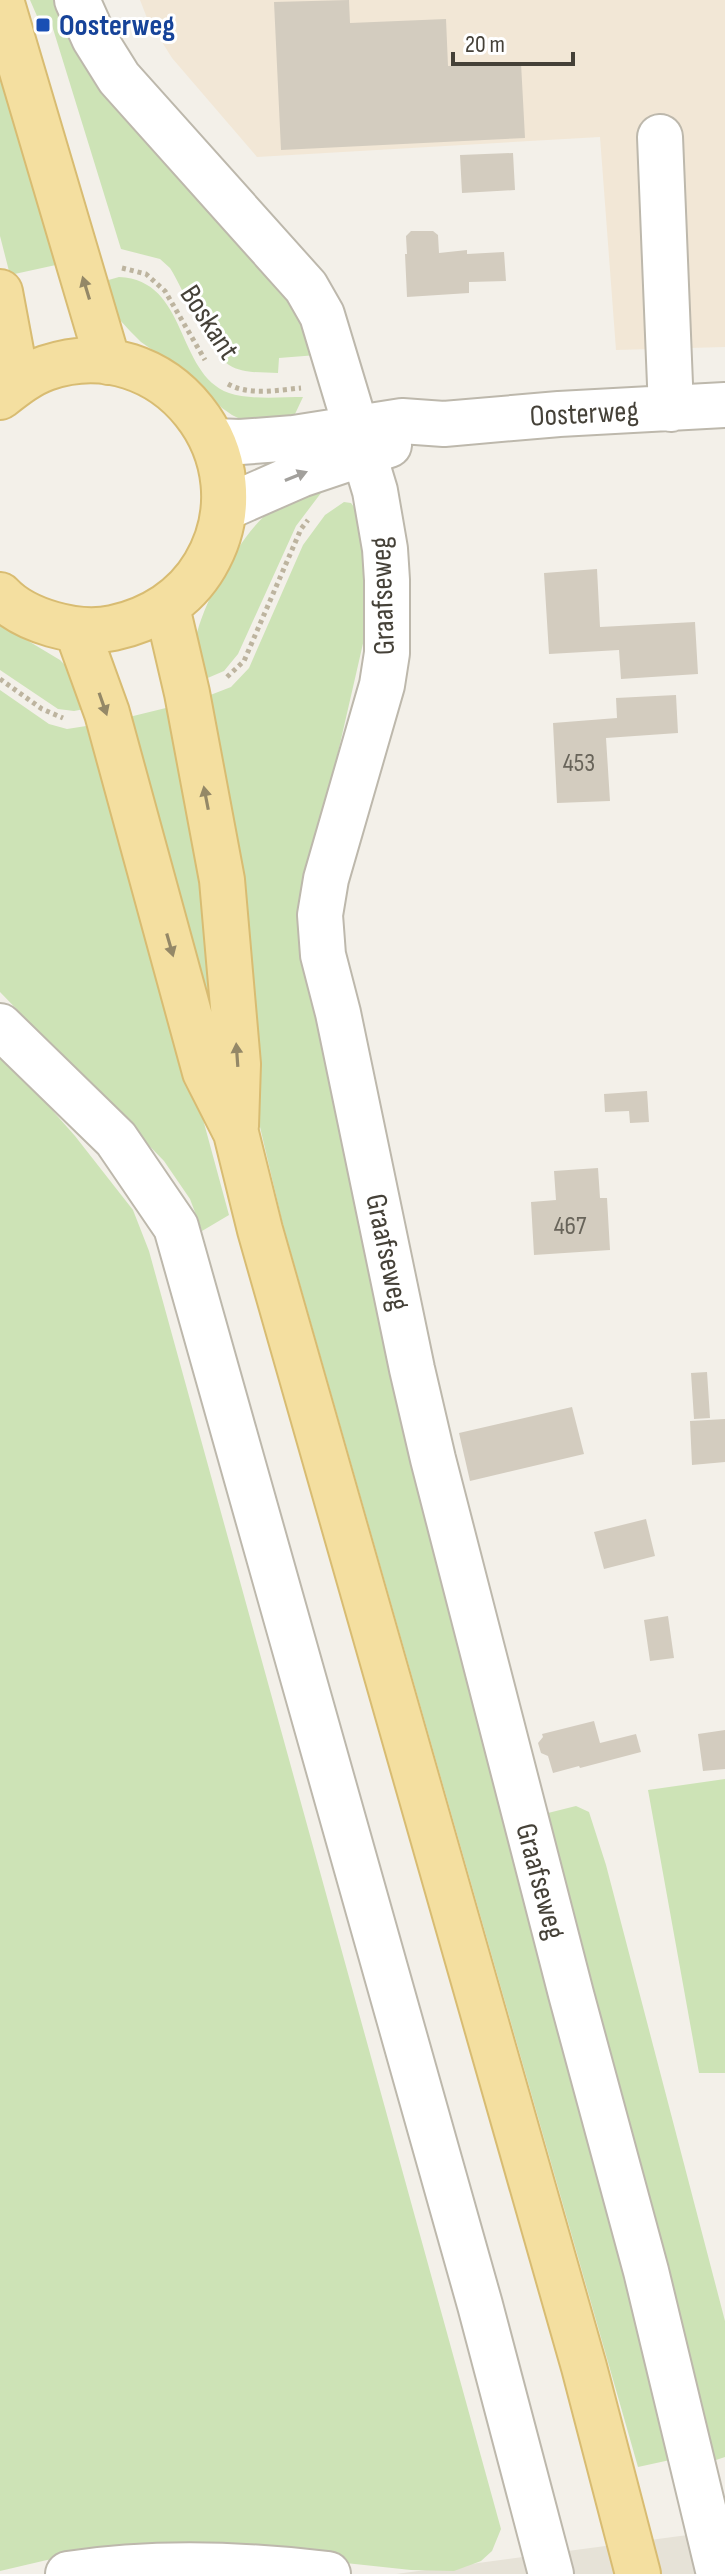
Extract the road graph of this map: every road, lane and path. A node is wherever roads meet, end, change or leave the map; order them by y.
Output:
1 (1, 0) edge
2 (77, 0) edge
3 (660, 137) dead end
4 (82, 277) junction
5 (0, 292) edge
6 (108, 362) junction
7 (206, 363) dead end
8 (224, 381) dead end
9 (342, 384) junction
10 (9, 390) edge
11 (725, 405) edge
12 (671, 409) junction
13 (358, 440) junction
14 (214, 441) junction
15 (225, 508) junction
16 (0, 595) edge
17 (167, 607) junction
18 (77, 630) junction
19 (0, 1026) edge
20 (236, 1133) junction
21 (304, 2573) edge
22 (68, 2574) edge
23 (551, 2574) edge
24 (638, 2574) edge
25 (719, 2574) edge

1 - 4 main road
2 - 9 street, Graafseweg
3 - 12 street
6 -> 4 main road
4 - 7 path, Boskant
5 - 10 main road
6 - 10 main road
6 - 14 main road
8 - 9 path, Boskant
9 - 13 street, Graafseweg
11 - 12 street, Oosterweg
12 - 13 street, Oosterweg
13 - 14 street, Oosterweg
15 -> 13 street, Oosterweg
13 - 25 street, Graafseweg
14 - 15 main road
15 - 17 main road
16 - 18 main road
17 - 18 main road
20 -> 17 main road
18 -> 20 main road
19 - 23 street
20 - 24 main road
21 - 22 street

